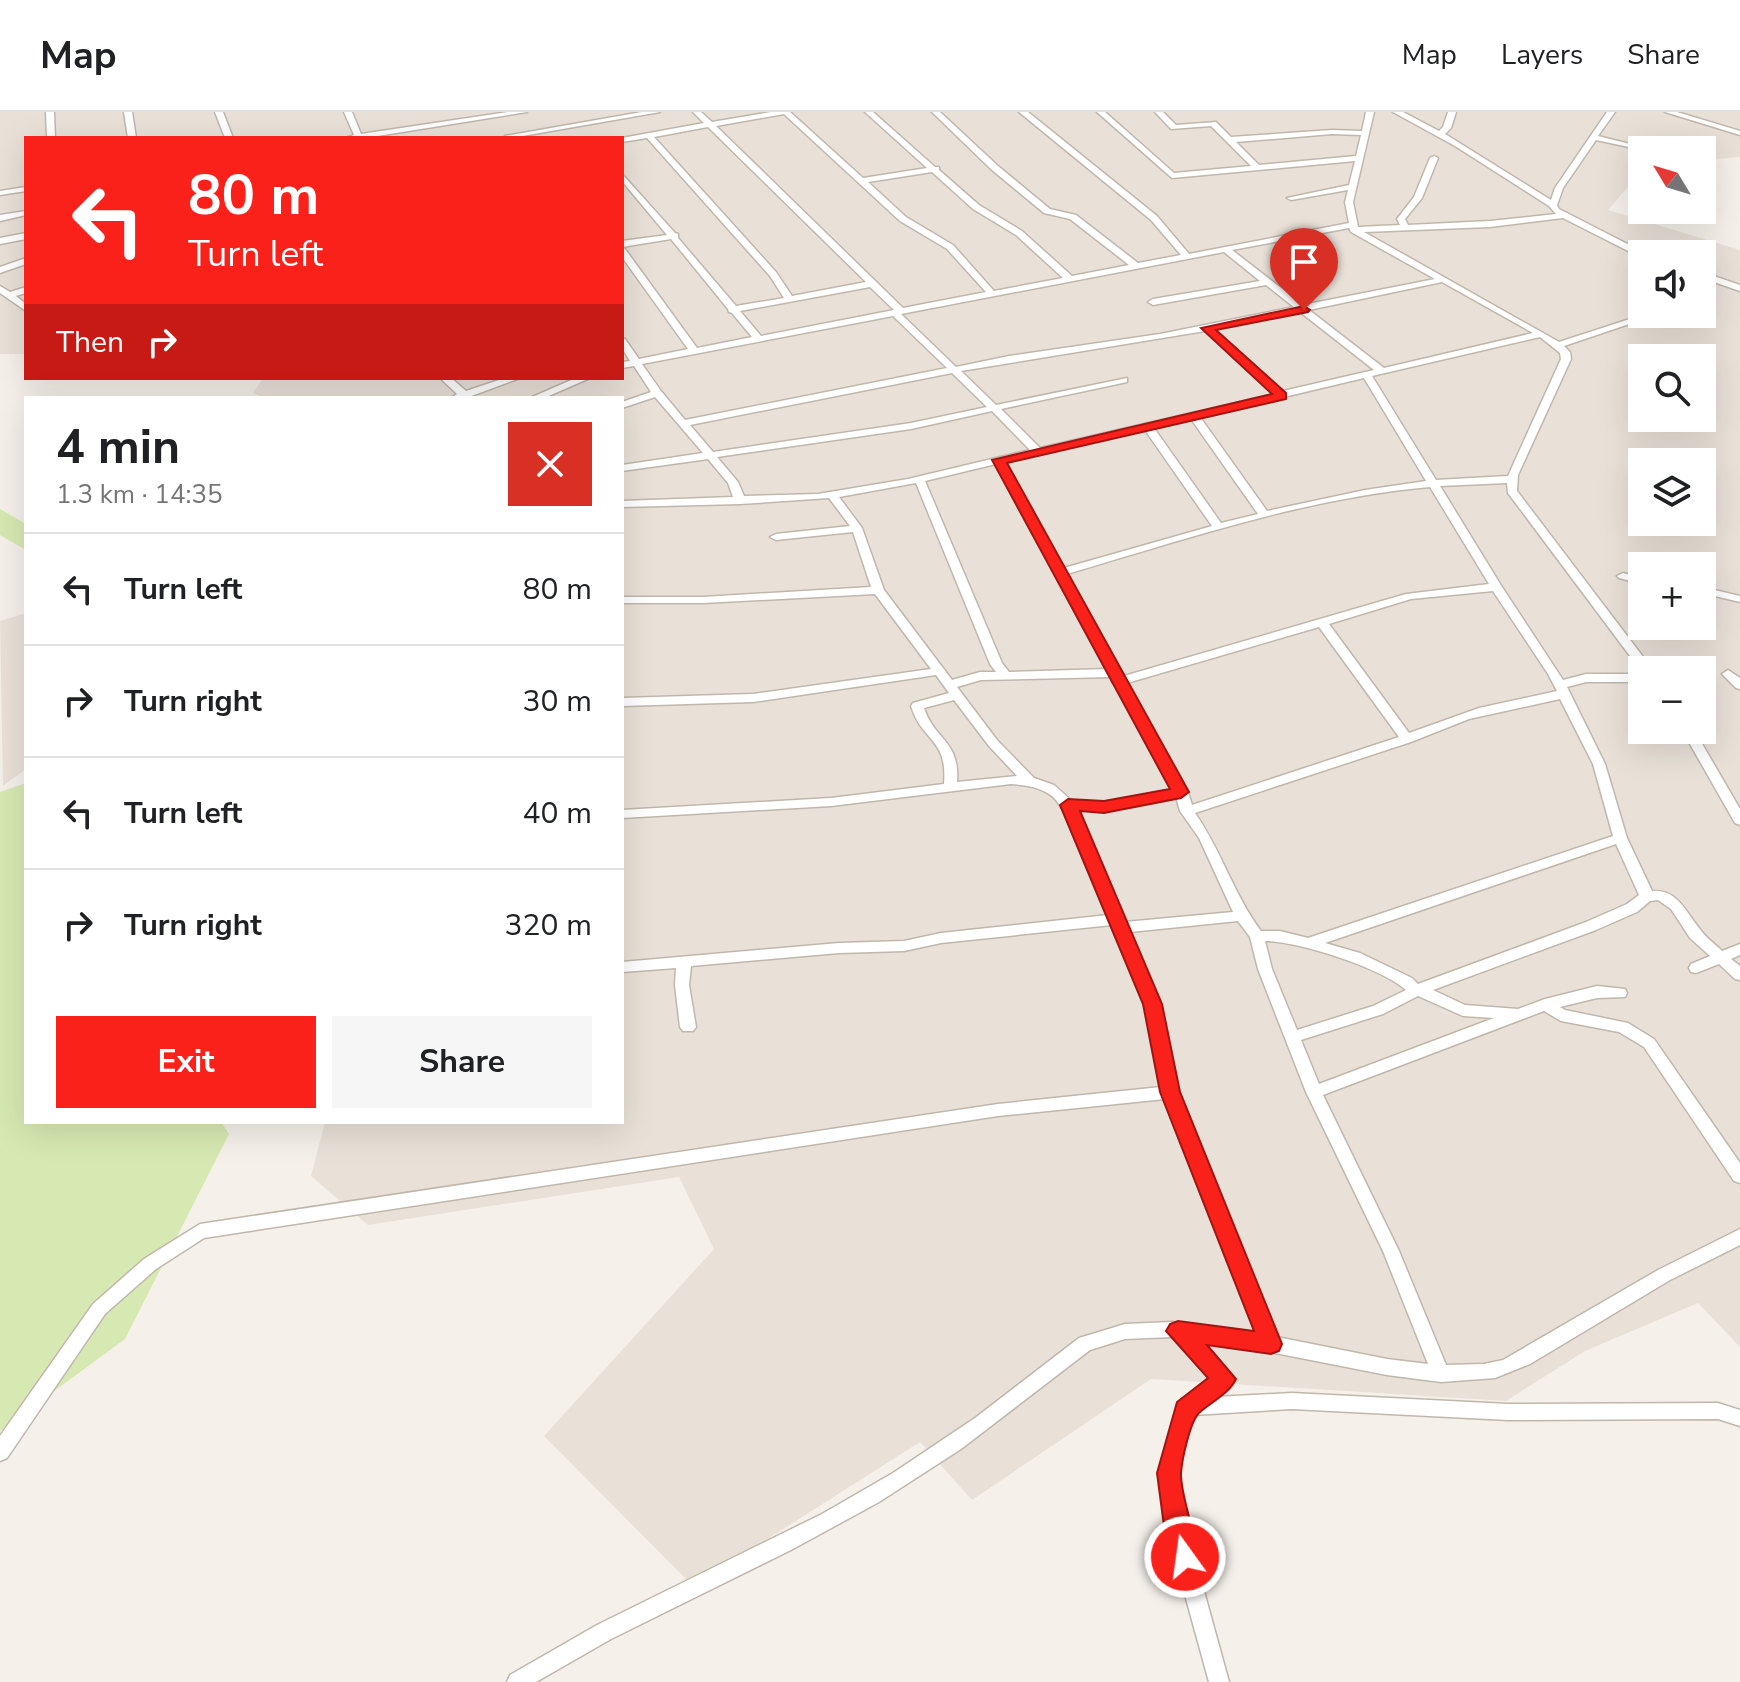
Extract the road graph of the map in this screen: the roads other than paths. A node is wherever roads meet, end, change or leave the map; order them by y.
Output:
1 (50, 112) edge
2 (128, 112) edge
3 (219, 112) edge
4 (348, 112) edge
5 (523, 112) edge
6 (656, 112) edge
7 (697, 112) edge
8 (785, 112) edge
9 (869, 112) edge
10 (936, 112) edge
11 (1023, 112) edge
12 (1101, 112) edge
13 (1159, 112) edge
14 (1370, 112) edge
15 (1397, 112) edge
16 (1452, 112) edge
17 (1611, 112) edge
18 (1669, 112) edge
19 (490, 114) edge
20 (710, 125) junction
21 (1365, 133) junction
22 (1740, 133) edge
23 (1440, 134) junction
24 (51, 136) edge
25 (132, 136) edge
26 (228, 136) edge
27 (355, 136) edge
28 (361, 136) edge
29 (509, 136) edge
30 (516, 136) edge
31 (649, 136) junction
32 (1596, 138) junction
33 (624, 140) edge
34 (1227, 140) junction
35 (1628, 145) edge
36 (1360, 158) junction
37 (1434, 158) dead end
38 (1256, 166) junction
39 (936, 169) junction
40 (624, 178) edge
41 (862, 181) junction
42 (1353, 187) junction
43 (24, 189) edge
44 (0, 193) edge
45 (1291, 198) dead end
46 (1553, 205) junction
47 (24, 213) edge
48 (1565, 215) junction
49 (0, 218) edge
50 (1352, 228) junction
51 (1405, 228) junction
52 (24, 236) edge
53 (675, 236) junction
54 (0, 241) edge
55 (624, 244) edge
56 (1628, 248) edge
57 (1225, 249) junction
58 (624, 254) edge
59 (1186, 256) junction
60 (24, 262) edge
61 (1136, 266) junction
62 (0, 270) edge
63 (1069, 278) junction
64 (1441, 280) junction
65 (1716, 280) edge
66 (1267, 282) junction
67 (872, 284) junction
68 (1740, 288) edge
69 (0, 289) edge
70 (24, 291) edge
71 (991, 293) junction
72 (11, 295) junction
73 (790, 300) junction
74 (1153, 302) dead end
75 (24, 306) edge
76 (732, 310) junction
77 (1304, 310) junction
78 (898, 312) junction
79 (1628, 323) edge
80 (1207, 328) junction
81 (1541, 334) junction
82 (758, 338) junction
83 (624, 344) edge
84 (1559, 345) junction
85 (694, 351) junction
86 (635, 361) junction
87 (624, 364) edge
88 (954, 370) junction
89 (1383, 372) junction
90 (1367, 376) junction
91 (447, 380) edge
92 (509, 380) edge
93 (580, 380) edge
94 (1124, 380) dead end
95 (657, 393) junction
96 (460, 396) edge
97 (540, 396) edge
98 (1282, 396) junction
99 (624, 404) edge
100 (994, 408) junction
101 (1194, 416) junction
102 (685, 423) junction
103 (1148, 427) junction
104 (1038, 452) junction
105 (711, 457) junction
106 (999, 460) junction
107 (624, 468) edge
108 (919, 479) junction
109 (1513, 479) junction
110 (1431, 484) junction
111 (832, 495) junction
112 (740, 501) junction
113 (624, 504) edge
114 (1264, 514) junction
115 (1218, 527) junction
116 (857, 528) junction
117 (776, 537) dead end
118 (1061, 572) junction
119 (1623, 576) dead end
120 (1628, 577) edge
121 (1496, 587) junction
122 (878, 590) junction
123 (1716, 593) edge
124 (1740, 599) edge
125 (624, 600) edge
126 (1321, 621) junction
127 (1636, 656) edge
128 (940, 671) junction
129 (1728, 674) dead end
130 (1006, 676) junction
131 (1116, 678) junction
132 (1628, 678) edge
133 (1740, 685) edge
134 (954, 690) junction
135 (1562, 690) junction
136 (624, 702) edge
137 (1407, 739) junction
138 (1696, 744) edge
139 (1029, 780) junction
140 (950, 789) junction
141 (1181, 792) junction
142 (1068, 805) junction
143 (1187, 811) junction
144 (624, 814) edge
145 (1740, 820) edge
146 (1620, 838) junction
147 (1647, 896) junction
148 (1242, 916) junction
149 (1118, 924) junction
150 (1257, 936) junction
151 (1308, 943) junction
152 (1740, 949) edge
153 (1721, 957) junction
154 (684, 961) junction
155 (624, 967) edge
156 (1696, 968) dead end
157 (1740, 975) edge
158 (1417, 991) junction
159 (1620, 993) dead end
160 (1545, 1005) junction
161 (1515, 1014) junction
162 (688, 1027) dead end
163 (1292, 1037) junction
164 (1170, 1092) junction
165 (1314, 1092) junction
166 (1740, 1176) edge
167 (1739, 1238) edge
168 (1178, 1331) junction
169 (1271, 1344) junction
170 (1441, 1374) junction
171 (1189, 1407) junction
172 (1740, 1418) edge
173 (0, 1452) edge
174 (517, 1682) edge
175 (1219, 1682) edge

1 - 24 street
2 - 25 street
3 - 26 street
4 - 27 street
5 - 19 street
6 - 30 street
7 - 20 street
8 - 20 street
8 - 41 street
9 - 39 street
10 - 61 street
11 - 59 street
12 - 38 street
13 - 34 street
14 - 21 street
15 - 23 street
16 - 23 street
17 - 32 street
18 - 22 street
19 - 28 street
19 - 29 street
20 - 31 street
20 - 67 street
21 - 34 street
21 - 36 street
23 - 46 street
31 - 33 street
31 - 73 street
32 - 35 street
32 - 46 street
34 - 38 street
36 - 38 street
36 - 42 street
37 - 51 street
39 - 41 street
39 - 63 street
40 - 53 street
41 - 71 street
42 - 45 street
42 - 50 street
43 - 44 street
46 - 48 street
47 - 49 street
48 - 51 street
48 - 56 street
50 - 51 street
50 - 57 street
50 - 64 street
52 - 54 street
53 - 55 street
53 - 76 street
57 - 59 street
57 - 66 street
58 - 85 street
59 - 61 street
60 - 62 street
61 - 63 street
63 - 71 street
64 - 77 street
64 - 81 street
65 - 68 street
66 - 74 street
66 - 77 street
67 - 73 street
67 - 78 street
69 - 72 street
70 - 72 street
71 - 78 street
72 - 75 street
73 - 76 street
76 - 82 street
77 - 80 street
77 - 89 street
78 - 82 street
78 - 88 street
79 - 84 street
80 - 88 street
80 - 98 street
81 - 84 street
81 - 89 street
82 - 85 street
83 - 86 street
84 - 109 street
85 - 86 street
86 - 87 street
86 - 95 street
88 - 100 street
88 - 102 street
89 - 90 street
90 - 98 street
90 - 110 street
91 - 96 street
92 - 96 street
93 - 97 street
94 - 100 street
95 - 99 street
95 - 102 street
98 - 101 street
100 - 104 street
100 - 105 street
101 - 103 street
101 - 114 street
102 - 105 street
103 - 104 street
103 - 115 street
104 - 106 street
105 - 107 street
105 - 112 street
106 - 108 street
106 - 118 street
108 - 111 street
108 - 130 street
109 - 110 street
109 - 127 street
110 - 114 street
110 - 121 street
111 - 112 street
111 - 116 street
112 - 113 street
114 - 115 street
115 - 118 street
116 - 117 street
116 - 122 street
118 - 131 street
119 - 120 street
121 - 126 street
121 - 135 street
122 - 125 street
122 - 128 street
123 - 124 street
126 - 131 street
126 - 137 street
128 - 134 street
128 - 136 street
129 - 133 street
130 - 131 street
130 - 134 street
131 - 141 street
132 - 135 street
134 - 139 street
134 - 140 street
135 - 137 street
135 - 146 street
137 - 143 street
138 - 145 street
139 - 140 street
139 - 142 street
140 - 144 street
141 - 142 street
141 - 143 street
142 - 149 street
143 - 148 street
146 - 147 street
146 - 151 street
147 - 153 street
147 - 158 street
148 - 149 street
148 - 150 street
149 - 154 street
149 - 164 street
150 - 151 street
150 - 163 street
151 - 158 street
152 - 153 street
153 - 156 street
153 - 157 street
154 - 155 street
154 - 162 street
158 - 161 street
158 - 163 street
159 - 160 street
160 - 161 street
160 - 166 street
161 - 165 street
163 - 165 street
164 - 169 street
164 - 173 street
165 - 170 street
167 - 170 street
168 - 169 street
168 - 171 street
168 - 174 street
169 - 170 street
171 - 172 street
171 - 175 street

